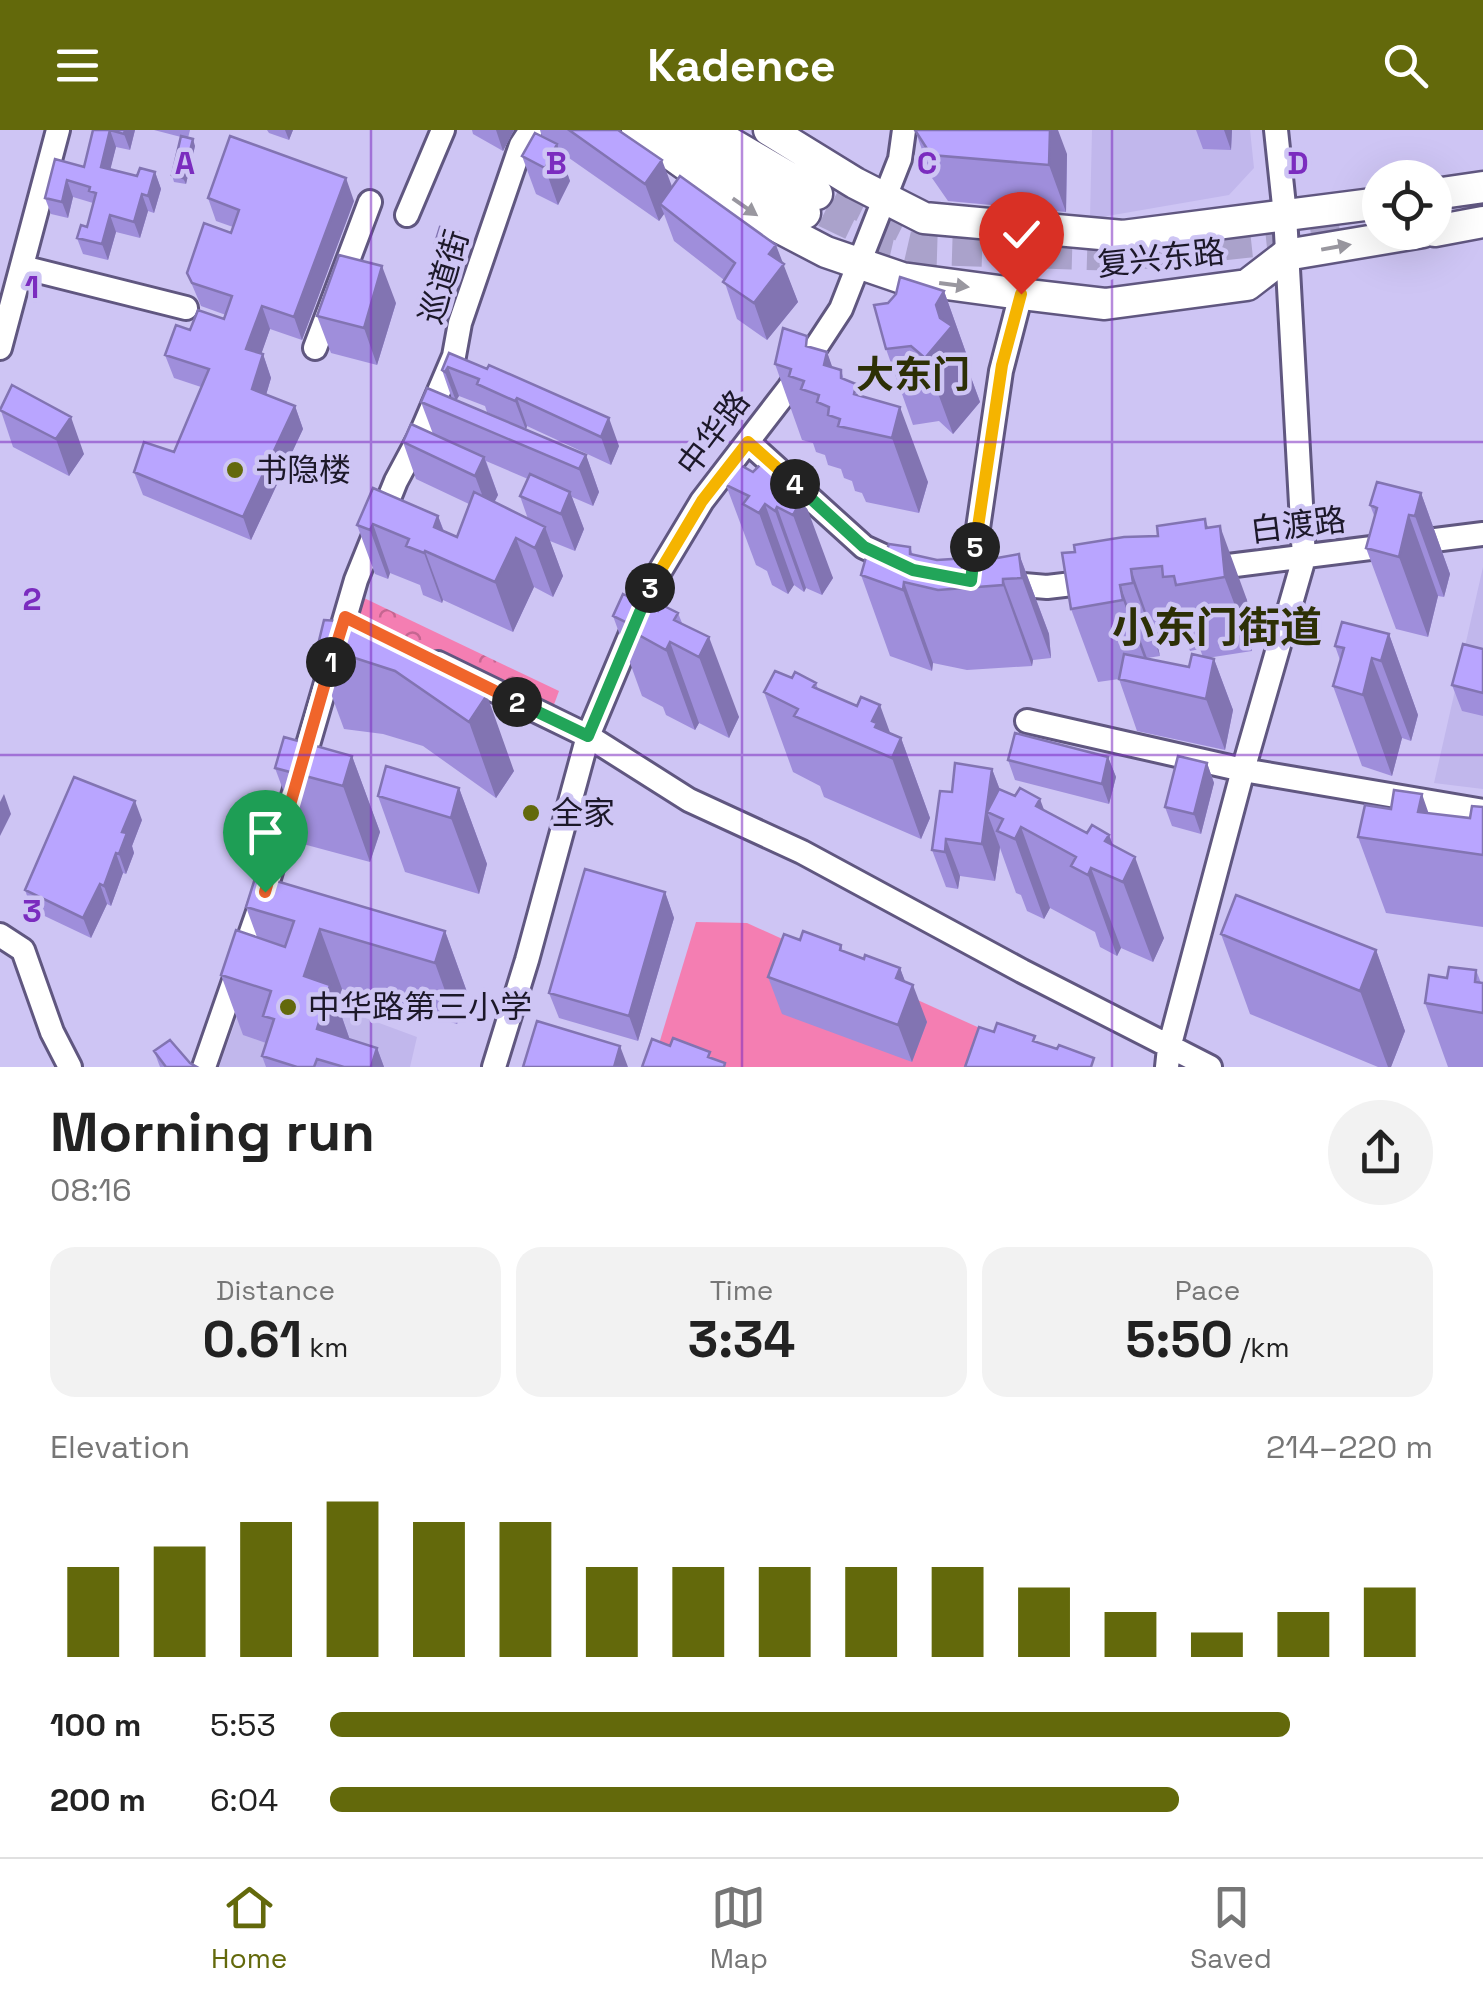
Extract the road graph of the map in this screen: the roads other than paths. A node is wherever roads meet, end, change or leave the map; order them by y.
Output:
1 (58, 130) edge
2 (443, 130) edge
3 (531, 130) edge
4 (637, 130) edge
5 (675, 130) edge
6 (708, 130) edge
7 (769, 130) edge
8 (904, 130) edge
9 (1276, 130) edge
10 (1483, 187) edge
11 (1452, 192) edge
12 (885, 198) junction
13 (370, 202) dead end
14 (1362, 204) edge
15 (406, 215) dead end
16 (1286, 215) junction
17 (1483, 222) edge
18 (1452, 227) edge
19 (1362, 243) edge
20 (1286, 256) junction
21 (859, 263) junction
22 (22, 266) junction
23 (1021, 294) junction
24 (186, 308) dead end
25 (0, 348) edge
26 (315, 348) dead end
27 (748, 442) junction
28 (1483, 534) edge
29 (1304, 558) junction
30 (913, 570) edge
31 (1185, 571) edge
32 (1126, 578) edge
33 (414, 651) edge
34 (1026, 722) dead end
35 (588, 736) junction
36 (1242, 770) junction
37 (1483, 811) edge
38 (0, 935) edge
39 (1168, 1058) edge
40 (70, 1067) edge
41 (204, 1067) edge
42 (494, 1067) edge
43 (1210, 1067) edge

1 - 22 street
2 - 15 street
3 - 41 street, 巡道街
4 -> 21 main road, 复兴东路
5 - 6 main road
7 - 12 main road, 复兴东路
8 - 12 street, 中华路
9 - 16 street
10 - 11 main road
12 - 16 main road, 复兴东路
12 - 21 street, 中华路
13 - 26 street
14 - 16 main road, 复兴东路
16 - 20 street
17 - 18 main road
20 -> 19 main road, 复兴东路
20 - 23 main road, 复兴东路
20 - 29 street
21 -> 23 main road, 复兴东路
21 - 27 street, 中华路
22 - 24 street
22 - 25 street
23 - 32 street
27 - 30 street
27 - 35 street, 中华路
28 - 29 street, 白渡路
29 - 31 street, 白渡路
29 - 36 street
33 - 35 street
34 - 36 street
35 - 39 street
35 - 42 street, 中华路
36 - 37 street
36 - 39 street
38 - 40 street
39 - 43 street

